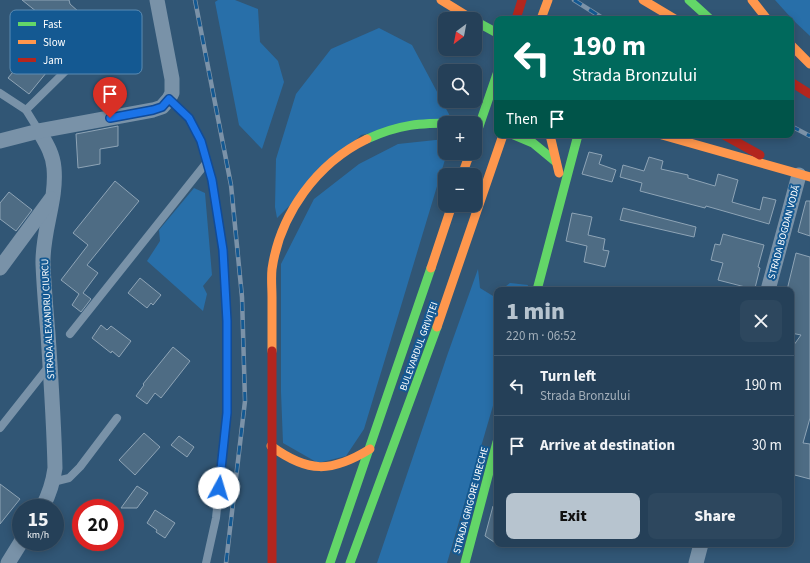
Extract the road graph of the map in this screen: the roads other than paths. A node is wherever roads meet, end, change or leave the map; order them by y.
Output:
1 (157, 0) edge
2 (441, 0) edge
3 (522, 0) edge
4 (548, 0) edge
5 (643, 0) edge
6 (689, 0) edge
7 (752, 0) edge
8 (461, 12) edge
9 (517, 16) edge
10 (542, 16) edge
11 (669, 16) edge
12 (707, 16) edge
13 (765, 16) edge
14 (482, 25) edge
15 (494, 31) edge
16 (794, 49) edge
17 (810, 64) edge
18 (63, 74) edge
19 (494, 83) edge
20 (794, 84) edge
21 (794, 92) edge
22 (0, 93) edge
23 (810, 94) edge
24 (169, 99) junction
25 (810, 101) edge
26 (26, 110) junction
27 (482, 118) edge
28 (438, 122) edge
29 (482, 126) edge
30 (492, 127) dead end
31 (39, 131) junction
32 (501, 138) edge
33 (521, 138) edge
34 (551, 138) edge
35 (577, 138) edge
36 (672, 138) edge
37 (730, 138) edge
38 (0, 141) edge
39 (208, 162) junction
40 (556, 162) junction
41 (801, 175) edge
42 (564, 190) junction
43 (53, 196) junction
44 (450, 212) edge
45 (0, 268) edge
46 (538, 287) edge
47 (769, 287) edge
48 (70, 334) dead end
49 (50, 364) junction
50 (117, 418) dead end
51 (0, 428) edge
52 (272, 446) junction
53 (370, 449) junction
54 (494, 453) edge
55 (53, 482) junction
56 (46, 499) edge
57 (356, 544) junction
58 (700, 547) edge
59 (15, 551) edge
60 (8, 563) edge
61 (206, 563) edge
62 (272, 563) edge
63 (330, 563) edge
64 (350, 563) edge
65 (359, 563) edge
66 (465, 563) edge
67 (696, 563) edge

1 - 24 street
2 - 8 main road
3 - 9 main road
4 - 10 main road
5 - 11 main road
6 - 12 main road
7 - 13 main road
14 - 15 main road
16 - 17 main road
18 - 26 lane
19 - 27 main road, bridge
20 - 23 main road
21 - 25 main road
22 - 26 lane
24 - 31 street
24 - 39 lane
26 - 31 lane
28 - 52 main road
29 - 30 main road
31 - 38 street
31 - 43 street, STRADA ALEXANDRU CIURCU
32 - 57 main road, BULEVARDUL GRIVIȚEI
33 - 40 main road
34 - 40 main road
35 - 42 main road
36 - 41 main road
37 - 41 main road
39 - 48 lane
39 - 61 lane
40 - 42 main road
41 - 47 street, STRADA BOGDAN VODĂ
42 - 46 main road
43 - 45 street
43 - 49 street, STRADA ALEXANDRU CIURCU
44 - 53 main road, BULEVARDUL GRIVIȚEI
49 - 51 lane
49 - 55 street, STRADA ALEXANDRU CIURCU
50 - 55 lane
52 - 53 main road
52 - 62 main road
53 - 63 main road, BULEVARDUL GRIVIȚEI
54 - 66 main road, STRADA GRIGORE URECHE
55 - 56 street, STRADA ALEXANDRU CIURCU
57 - 64 main road, BULEVARDUL GRIVIȚEI
57 - 65 main road
58 - 67 street
59 - 60 street

